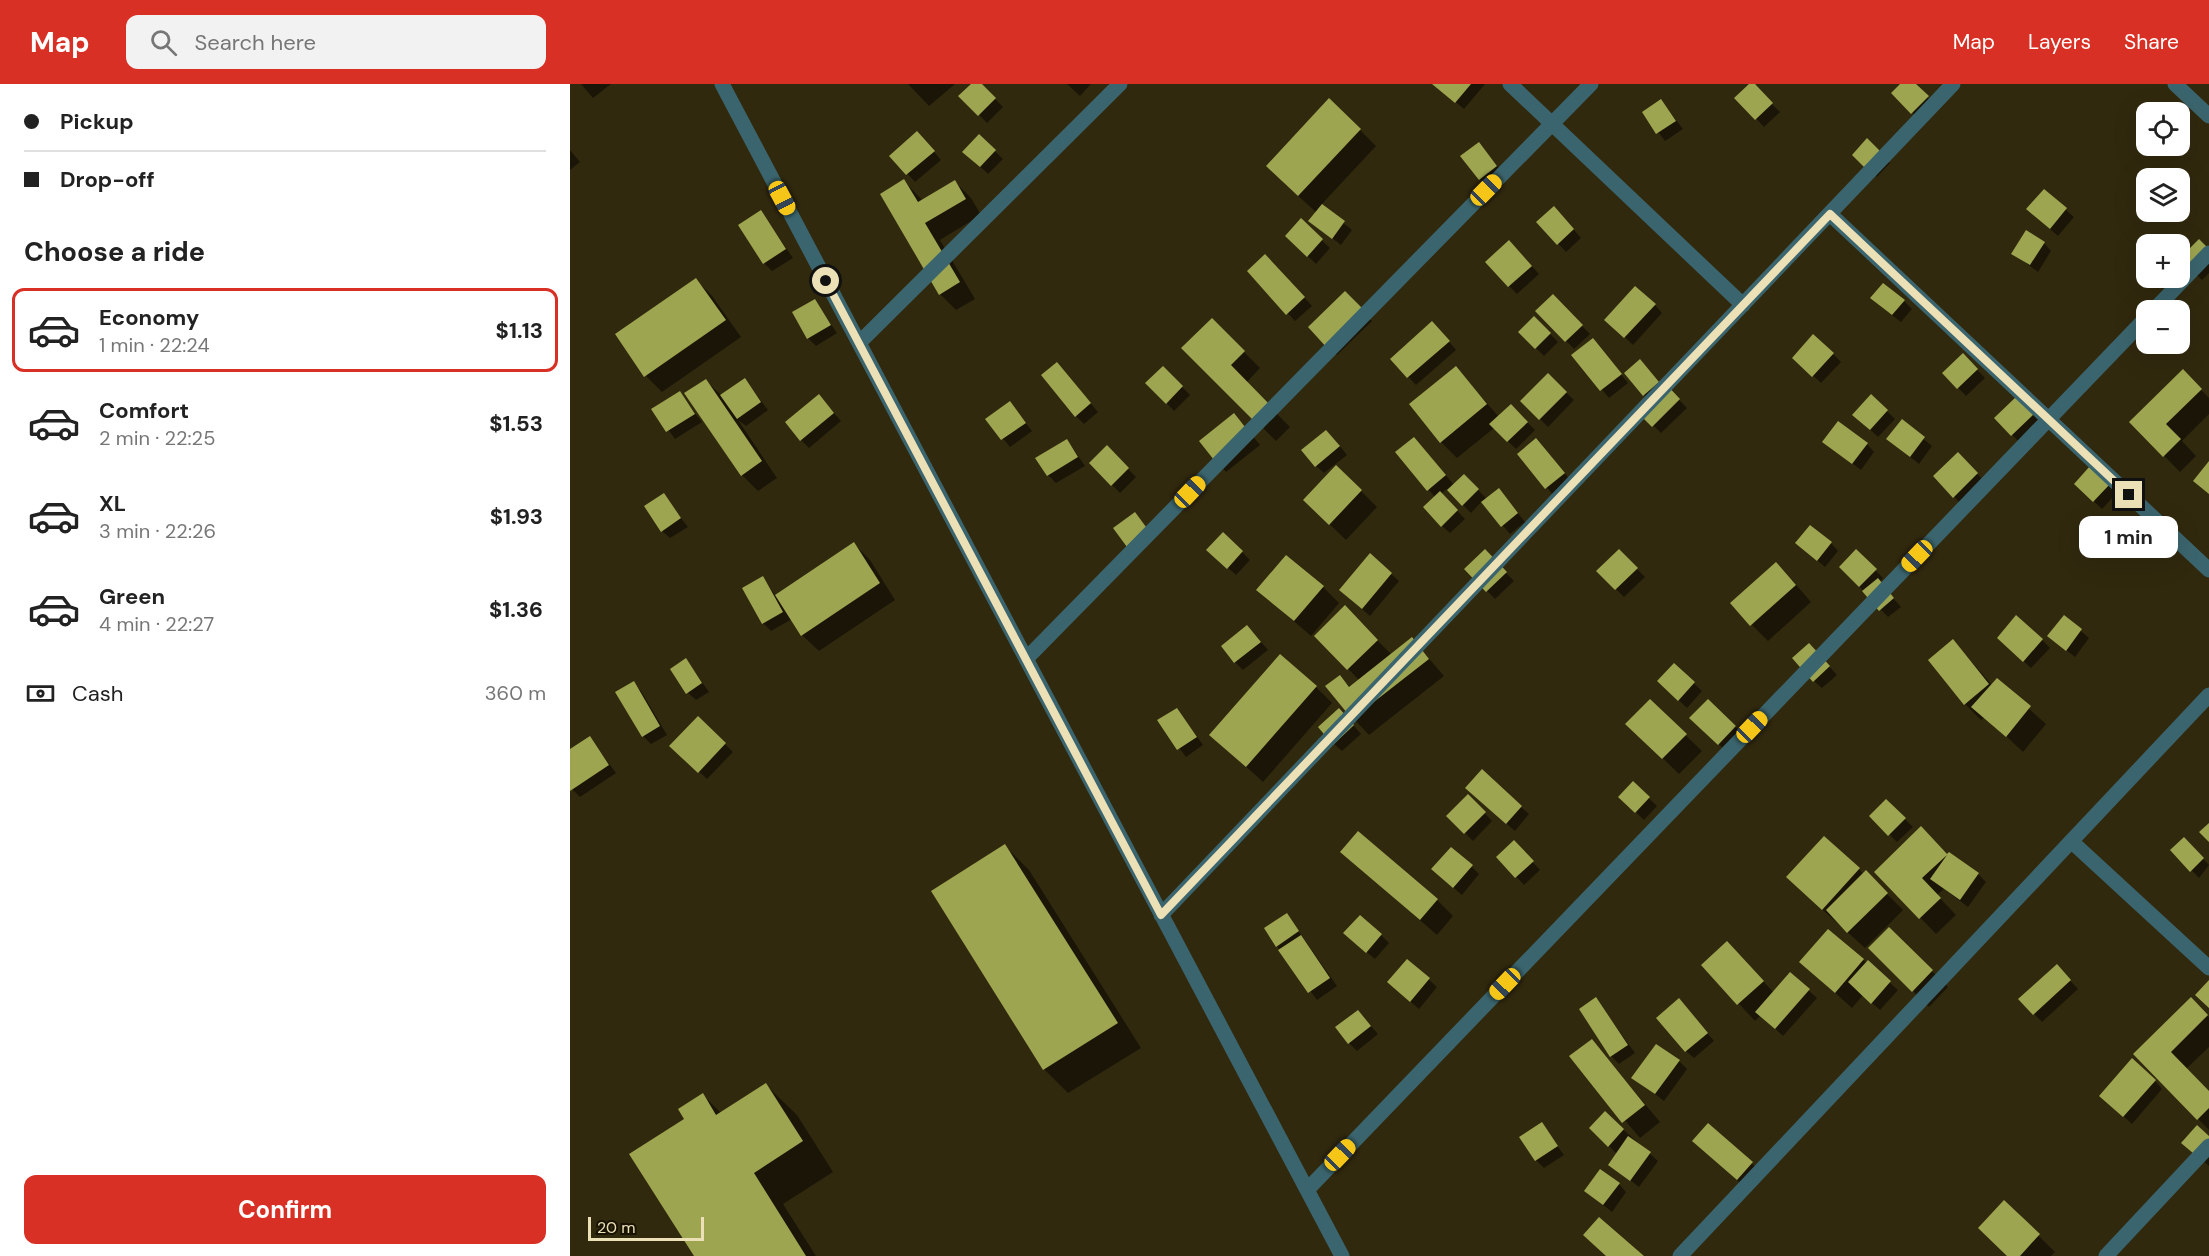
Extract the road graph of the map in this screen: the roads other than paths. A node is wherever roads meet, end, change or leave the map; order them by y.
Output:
1 (1120, 84) edge
2 (1510, 84) edge
3 (1591, 84) edge
4 (1953, 84) edge
5 (2175, 84) edge
6 (729, 87) edge
7 (2209, 116) edge
8 (1552, 124) junction
9 (1830, 214) junction
10 (2209, 253) edge
11 (2164, 300) edge
12 (1743, 305) junction
13 (2136, 328) edge
14 (859, 343) junction
15 (2049, 419) junction
16 (2209, 570) edge
17 (1026, 659) junction
18 (2209, 694) edge
19 (2071, 841) junction
20 (1161, 915) junction
21 (2209, 968) edge
22 (2209, 1146) edge
23 (1307, 1190) junction
24 (1342, 1256) edge
25 (1680, 1256) edge
26 (2106, 1256) edge

1 - 14 street
2 - 8 street
3 - 8 street
4 - 9 street
5 - 7 street
6 - 14 street
8 - 12 street
8 - 17 street
9 - 12 street
9 - 15 street
10 - 11 street
12 - 20 street
13 - 15 street
14 - 17 street
15 - 16 street
15 - 23 street
17 - 20 street
18 - 19 street
19 - 21 street
19 - 25 street
20 - 23 street
22 - 26 street
23 - 24 street

